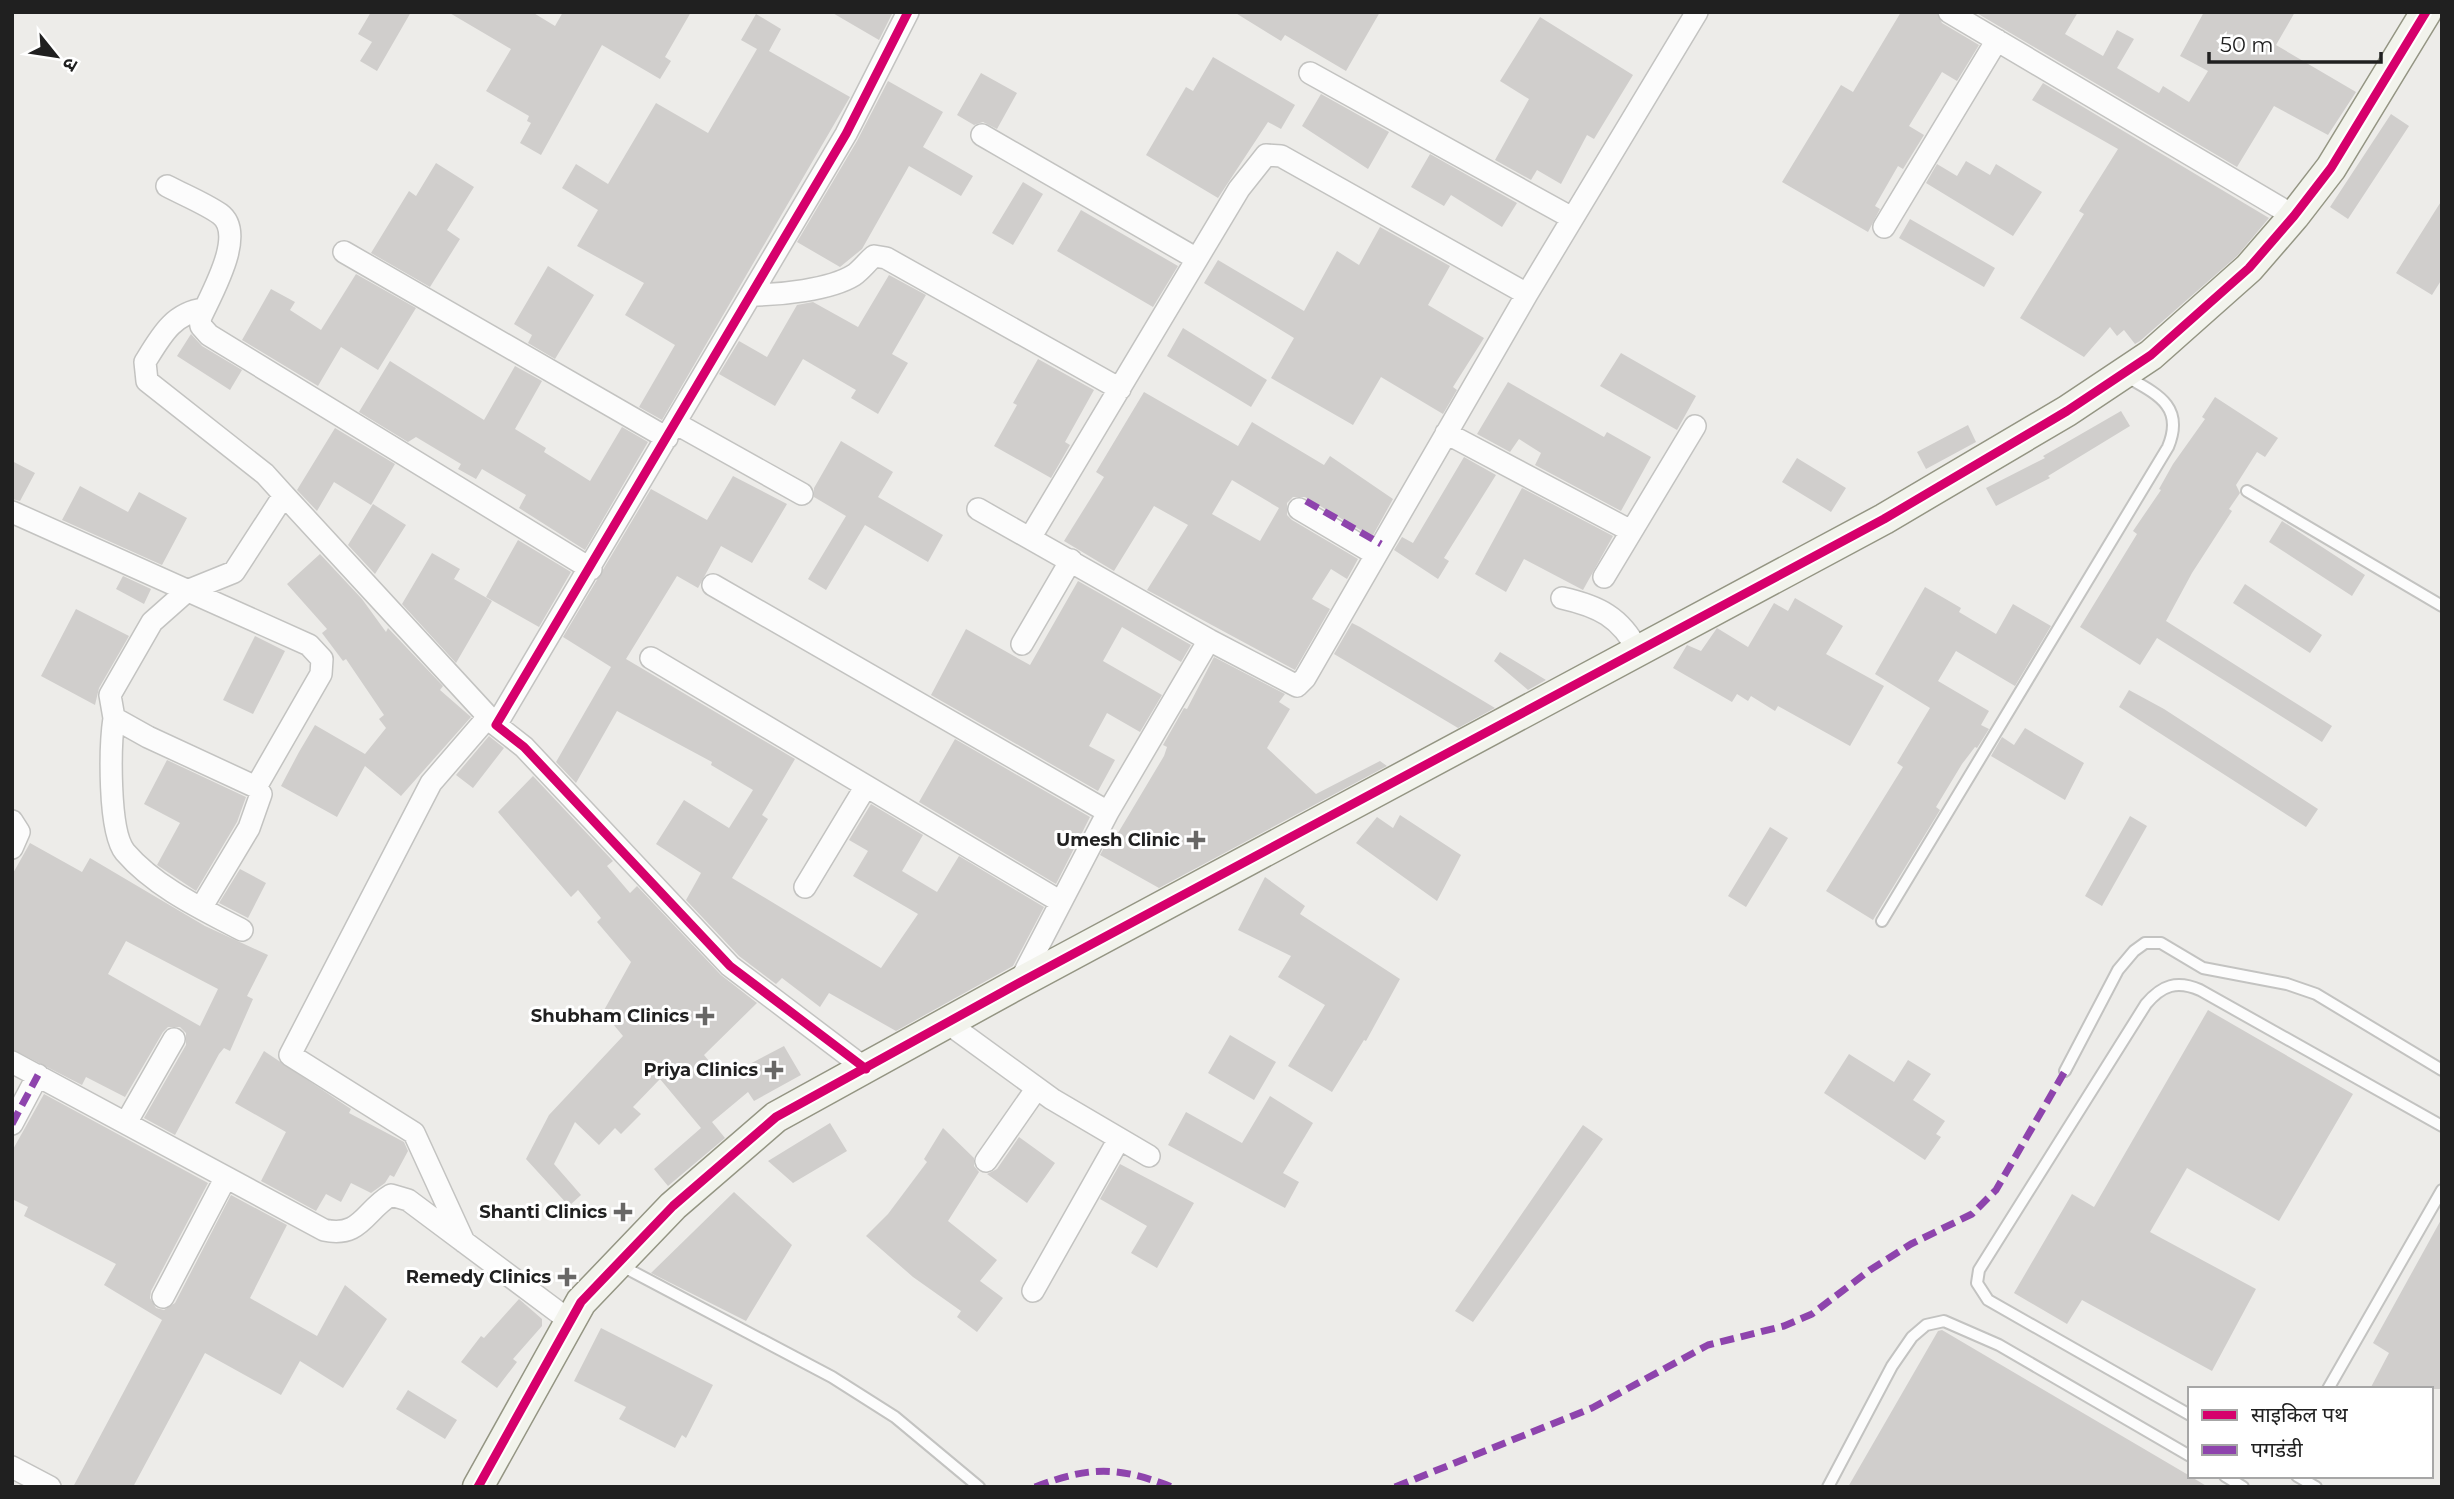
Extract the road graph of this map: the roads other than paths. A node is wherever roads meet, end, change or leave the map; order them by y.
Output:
1 (908, 12) edge
2 (1697, 12) edge
3 (1949, 12) edge
4 (2426, 12) edge
5 (1997, 40) junction
6 (1310, 73) dead end
7 (982, 135) dead end
8 (167, 186) dead end
9 (2294, 216) junction
10 (1572, 218) junction
11 (1884, 227) dead end
12 (344, 252) dead end
13 (1198, 259) junction
14 (1527, 294) junction
15 (751, 295) junction
16 (204, 309) junction
17 (2122, 374) junction
18 (1120, 389) junction
19 (1695, 426) dead end
20 (671, 430) junction
21 (1446, 433) junction
22 (2247, 491) dead end
23 (802, 494) dead end
24 (284, 495) junction
25 (1303, 505) dead end
26 (978, 509) dead end
27 (12, 512) edge
28 (1631, 531) junction
29 (1030, 538) junction
30 (1378, 549) junction
31 (1071, 560) junction
32 (592, 569) junction
33 (1604, 577) dead end
34 (713, 585) dead end
35 (187, 591) junction
36 (1562, 598) dead end
37 (2442, 606) edge
38 (1209, 640) junction
39 (1022, 644) dead end
40 (1638, 651) junction
41 (651, 658) dead end
42 (114, 718) junction
43 (492, 721) junction
44 (256, 786) junction
45 (866, 786) junction
46 (1108, 812) junction
47 (12, 821) edge
48 (12, 848) edge
49 (806, 887) dead end
50 (1061, 902) junction
51 (201, 908) junction
52 (1882, 921) dead end
53 (242, 930) dead end
54 (1020, 983) junction
55 (948, 1024) junction
56 (174, 1039) dead end
57 (12, 1062) edge
58 (866, 1069) junction
59 (2442, 1070) edge
60 (2065, 1071) dead end
61 (38, 1074) junction
62 (1037, 1088) junction
63 (126, 1123) junction
64 (12, 1124) edge
65 (2442, 1126) edge
66 (1119, 1139) junction
67 (1149, 1156) dead end
68 (986, 1161) dead end
69 (225, 1179) junction
70 (2442, 1190) edge
71 (464, 1242) junction
72 (617, 1264) junction
73 (1033, 1291) dead end
74 (163, 1297) dead end
75 (570, 1321) junction
76 (2329, 1387) edge
77 (2188, 1414) edge
78 (2188, 1455) edge
79 (12, 1467) edge
80 (2300, 1478) edge
81 (483, 1485) edge
82 (50, 1487) edge
83 (979, 1487) edge
84 (1828, 1487) edge
85 (2316, 1487) edge

1 - 15 street
2 - 10 street
3 - 5 street
4 - 9 street
5 - 9 street
5 - 11 street
6 - 10 street
7 - 13 street
8 - 16 street
9 - 17 street
10 - 14 street
12 - 20 street
13 - 14 street
13 - 18 street
14 - 21 street
15 - 18 street
15 - 20 street
16 - 24 street
16 - 32 street
17 - 40 street
17 - 52 lane
18 - 29 street
19 - 28 street
20 - 23 street
20 - 32 street
21 - 28 street
21 - 30 street
22 - 37 lane
24 - 35 street
24 - 43 street
25 - 30 street
26 - 29 street
27 - 35 street
28 - 33 street
29 - 31 street
30 - 38 street
31 - 38 street
31 - 39 street
32 - 43 street
34 - 46 street
35 - 42 street
35 - 44 street
36 - 40 street
38 - 46 street
40 - 54 street
41 - 45 street
42 - 44 street
42 - 51 street
43 - 58 street
43 - 71 street
44 - 51 street
45 - 49 street
45 - 50 street
46 - 50 street
47 - 48 street
50 - 54 street
51 - 53 street
54 - 55 street
55 - 58 street
55 - 62 street
56 - 63 street
57 - 61 street
58 - 72 street
59 - 60 lane
61 - 63 street
61 - 64 street
62 - 66 street
62 - 68 street
63 - 69 street
65 - 77 lane
66 - 67 street
66 - 73 street
69 - 71 street
69 - 74 street
70 - 76 lane
71 - 75 street
72 - 75 street
72 - 83 lane
75 - 81 street
78 - 84 lane
79 - 82 street
80 - 85 lane

